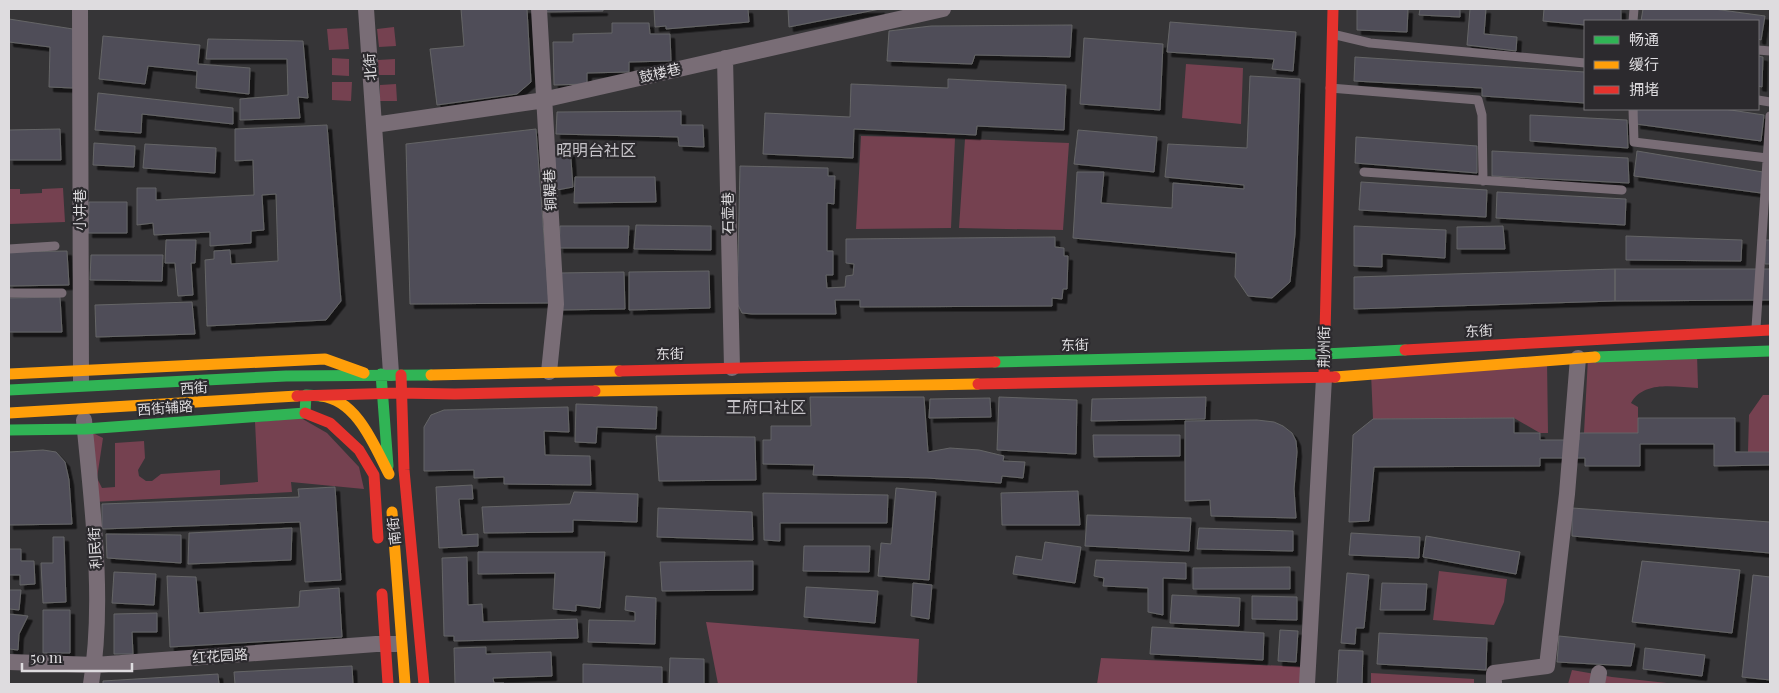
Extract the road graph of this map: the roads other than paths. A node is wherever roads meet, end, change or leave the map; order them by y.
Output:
1 (80, 9) edge
2 (366, 9) edge
3 (539, 9) edge
4 (943, 9) edge
5 (1333, 9) edge
6 (1332, 34) junction
7 (725, 58) junction
8 (1584, 63) edge
9 (1330, 88) junction
10 (545, 100) junction
11 (1632, 110) edge
12 (1770, 116) edge
13 (374, 125) junction
14 (1769, 146) edge
15 (1767, 158) junction
16 (1364, 172) dead end
17 (1483, 181) junction
18 (1768, 185) edge
19 (1622, 190) dead end
20 (1766, 232) edge
21 (54, 246) dead end
22 (9, 249) edge
23 (9, 293) edge
24 (62, 293) dead end
25 (1756, 330) junction
26 (1770, 330) edge
27 (1770, 351) edge
28 (1324, 354) junction
29 (1578, 358) junction
30 (732, 368) junction
31 (549, 372) junction
32 (391, 373) junction
33 (9, 374) edge
34 (368, 374) junction
35 (1324, 378) junction
36 (81, 379) junction
37 (9, 390) edge
38 (402, 392) junction
39 (382, 393) junction
40 (455, 394) junction
41 (306, 396) junction
42 (423, 405) dead end
43 (83, 411) junction
44 (9, 413) edge
45 (305, 413) junction
46 (413, 418) dead end
47 (85, 429) junction
48 (9, 430) edge
49 (406, 457) junction
50 (404, 470) junction
51 (418, 470) dead end
52 (391, 499) dead end
53 (379, 551) dead end
54 (381, 579) dead end
55 (402, 644) junction
56 (385, 645) junction
57 (9, 662) edge
58 (94, 665) junction
59 (91, 684) edge
60 (388, 684) edge
61 (405, 684) edge
62 (424, 684) edge
63 (1307, 684) edge
64 (1494, 684) edge

1 - 36 street, 小井巷
2 - 13 street, 北街
3 - 10 street, 铜鞮巷
4 - 7 street, 鼓楼巷
5 - 6 main road, 荆州街
6 - 8 lane
6 - 9 main road, 荆州街
7 - 10 street, 鼓楼巷
7 - 30 street, 石壶巷
9 - 17 lane
9 - 28 main road, 荆州街
10 - 13 street, 鼓楼巷
10 - 31 street, 铜鞮巷
11 - 15 lane
12 - 14 lane
13 - 32 street, 北街
14 - 15 lane
15 - 18 lane
16 - 17 lane
17 - 19 lane
18 - 20 lane
20 - 25 lane
21 - 22 lane
23 - 24 lane
25 - 26 main road, 东街
25 - 28 main road, 东街
27 - 29 main road
28 - 30 main road, 东街
28 - 35 main road, 荆州街
29 - 35 main road
29 - 64 street
30 - 31 main road, 东街
31 - 32 main road, 东街
32 - 34 main road, 西街
32 - 38 main road, 南街
32 - 39 main road
33 - 36 main road
34 - 36 main road, 西街
34 - 36 main road
35 - 40 main road
35 - 63 street, 荆州街
36 - 37 main road, 西街
36 - 43 street, 小井巷
38 - 39 main road
38 - 40 main road
38 - 50 main road, 南街
39 - 41 main road, 西街
39 - 41 main road
40 - 42 main road
41 - 43 main road, 西街
41 - 45 main road
43 - 44 main road, 西街
43 - 47 street, 利民街
45 - 47 main road, 西街辅路
45 - 53 main road
46 - 49 main road
47 - 48 main road, 西街辅路
47 - 58 street, 利民街
49 - 50 main road
49 - 51 main road
50 - 62 main road, 南街
52 - 55 main road, 南街
54 - 56 main road
55 - 56 street, 红花园路
55 - 61 main road, 南街
56 - 58 street, 红花园路
56 - 60 main road
57 - 58 street, 红花园路
58 - 59 street, 利民街

